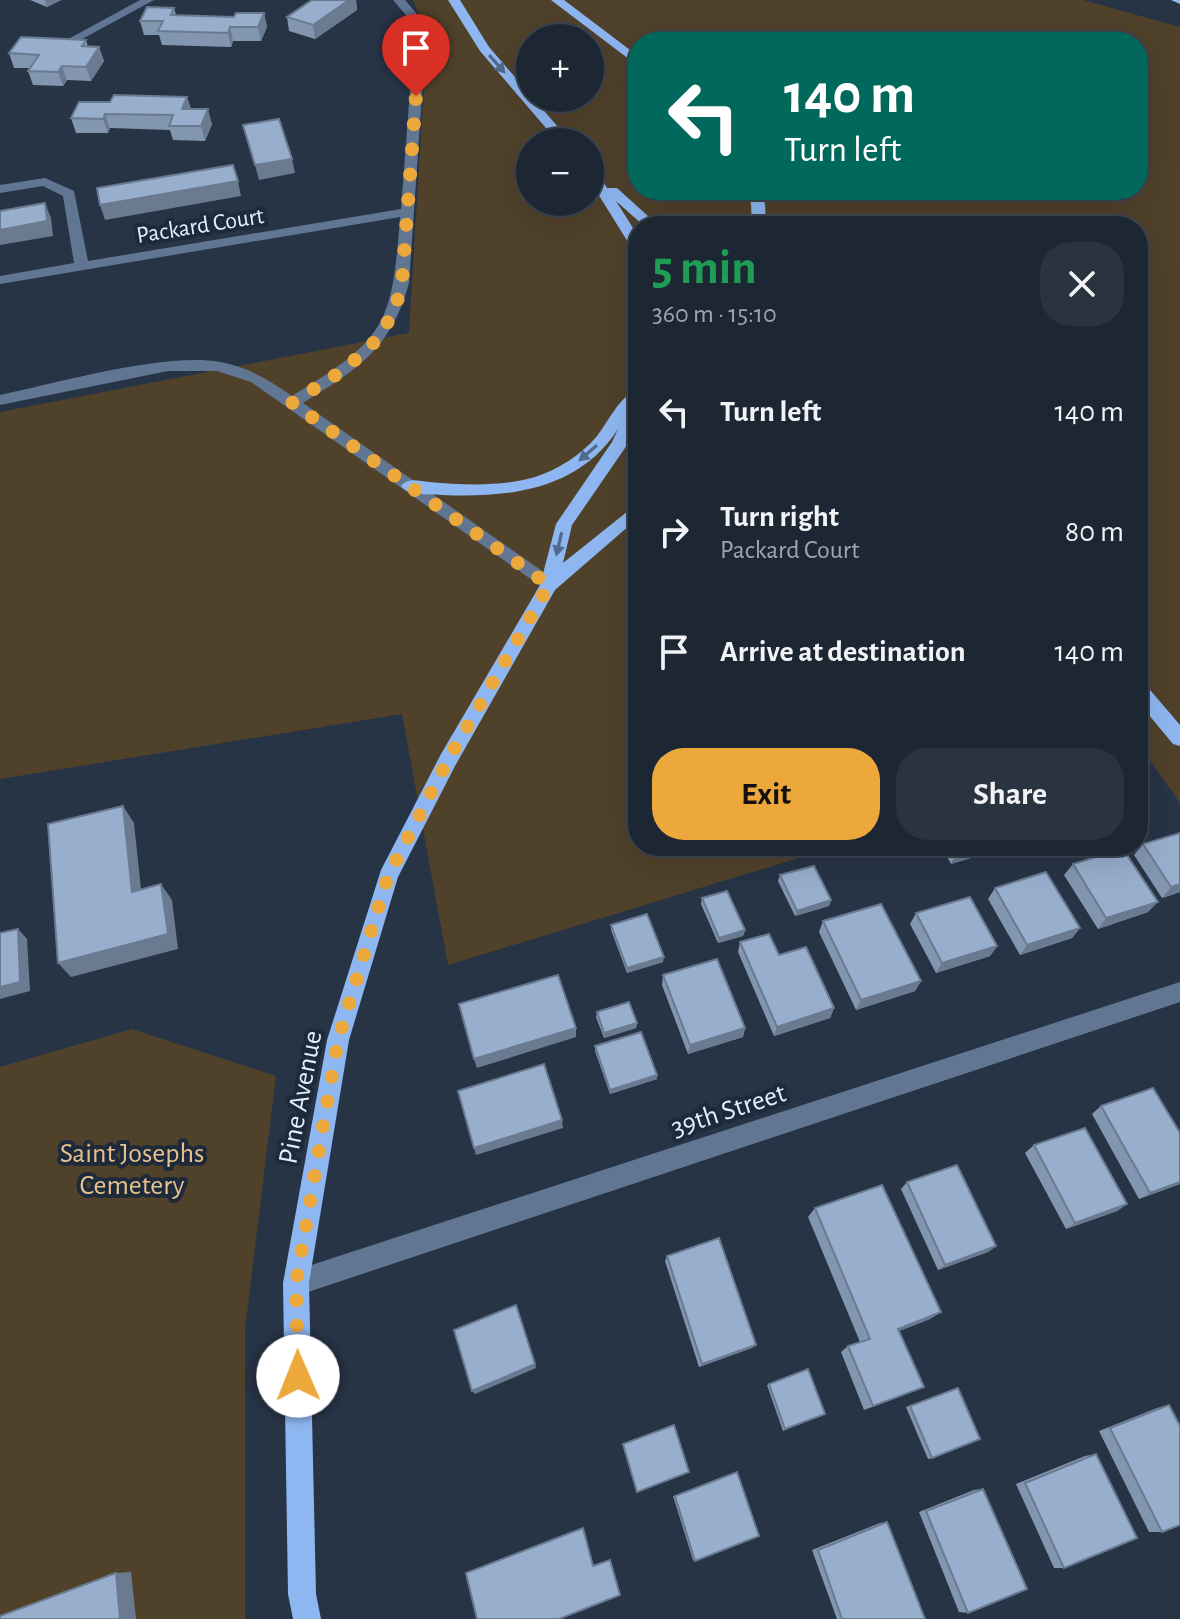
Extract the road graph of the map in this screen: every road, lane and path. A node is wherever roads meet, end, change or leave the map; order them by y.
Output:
1 (148, 0) edge
2 (399, 0) edge
3 (454, 0) edge
4 (557, 0) edge
5 (67, 43) edge
6 (628, 54) edge
7 (553, 128) edge
8 (604, 184) edge
9 (0, 189) edge
10 (604, 192) edge
11 (407, 212) junction
12 (641, 216) edge
13 (628, 231) edge
14 (82, 267) junction
15 (0, 280) edge
16 (0, 400) edge
17 (292, 403) junction
18 (628, 403) edge
19 (628, 425) edge
20 (409, 486) junction
21 (628, 518) edge
22 (549, 585) junction
23 (1148, 701) edge
24 (1180, 738) edge
25 (1180, 992) edge
26 (296, 1283) junction
27 (307, 1619) edge

1 - 5 street
2 - 11 street
3 -> 7 main road
4 - 6 main road
8 - 12 main road
9 - 14 street
10 - 13 main road
11 - 14 street, Packard Court
11 - 17 street
14 - 15 street, Packard Court
16 - 17 street
17 - 20 street
18 -> 20 main road
19 -> 22 main road
20 - 22 street
21 - 22 main road
22 - 26 main road, Pine Avenue
23 - 24 main road
25 - 26 street, 39th Street
26 - 27 main road, Pine Avenue

